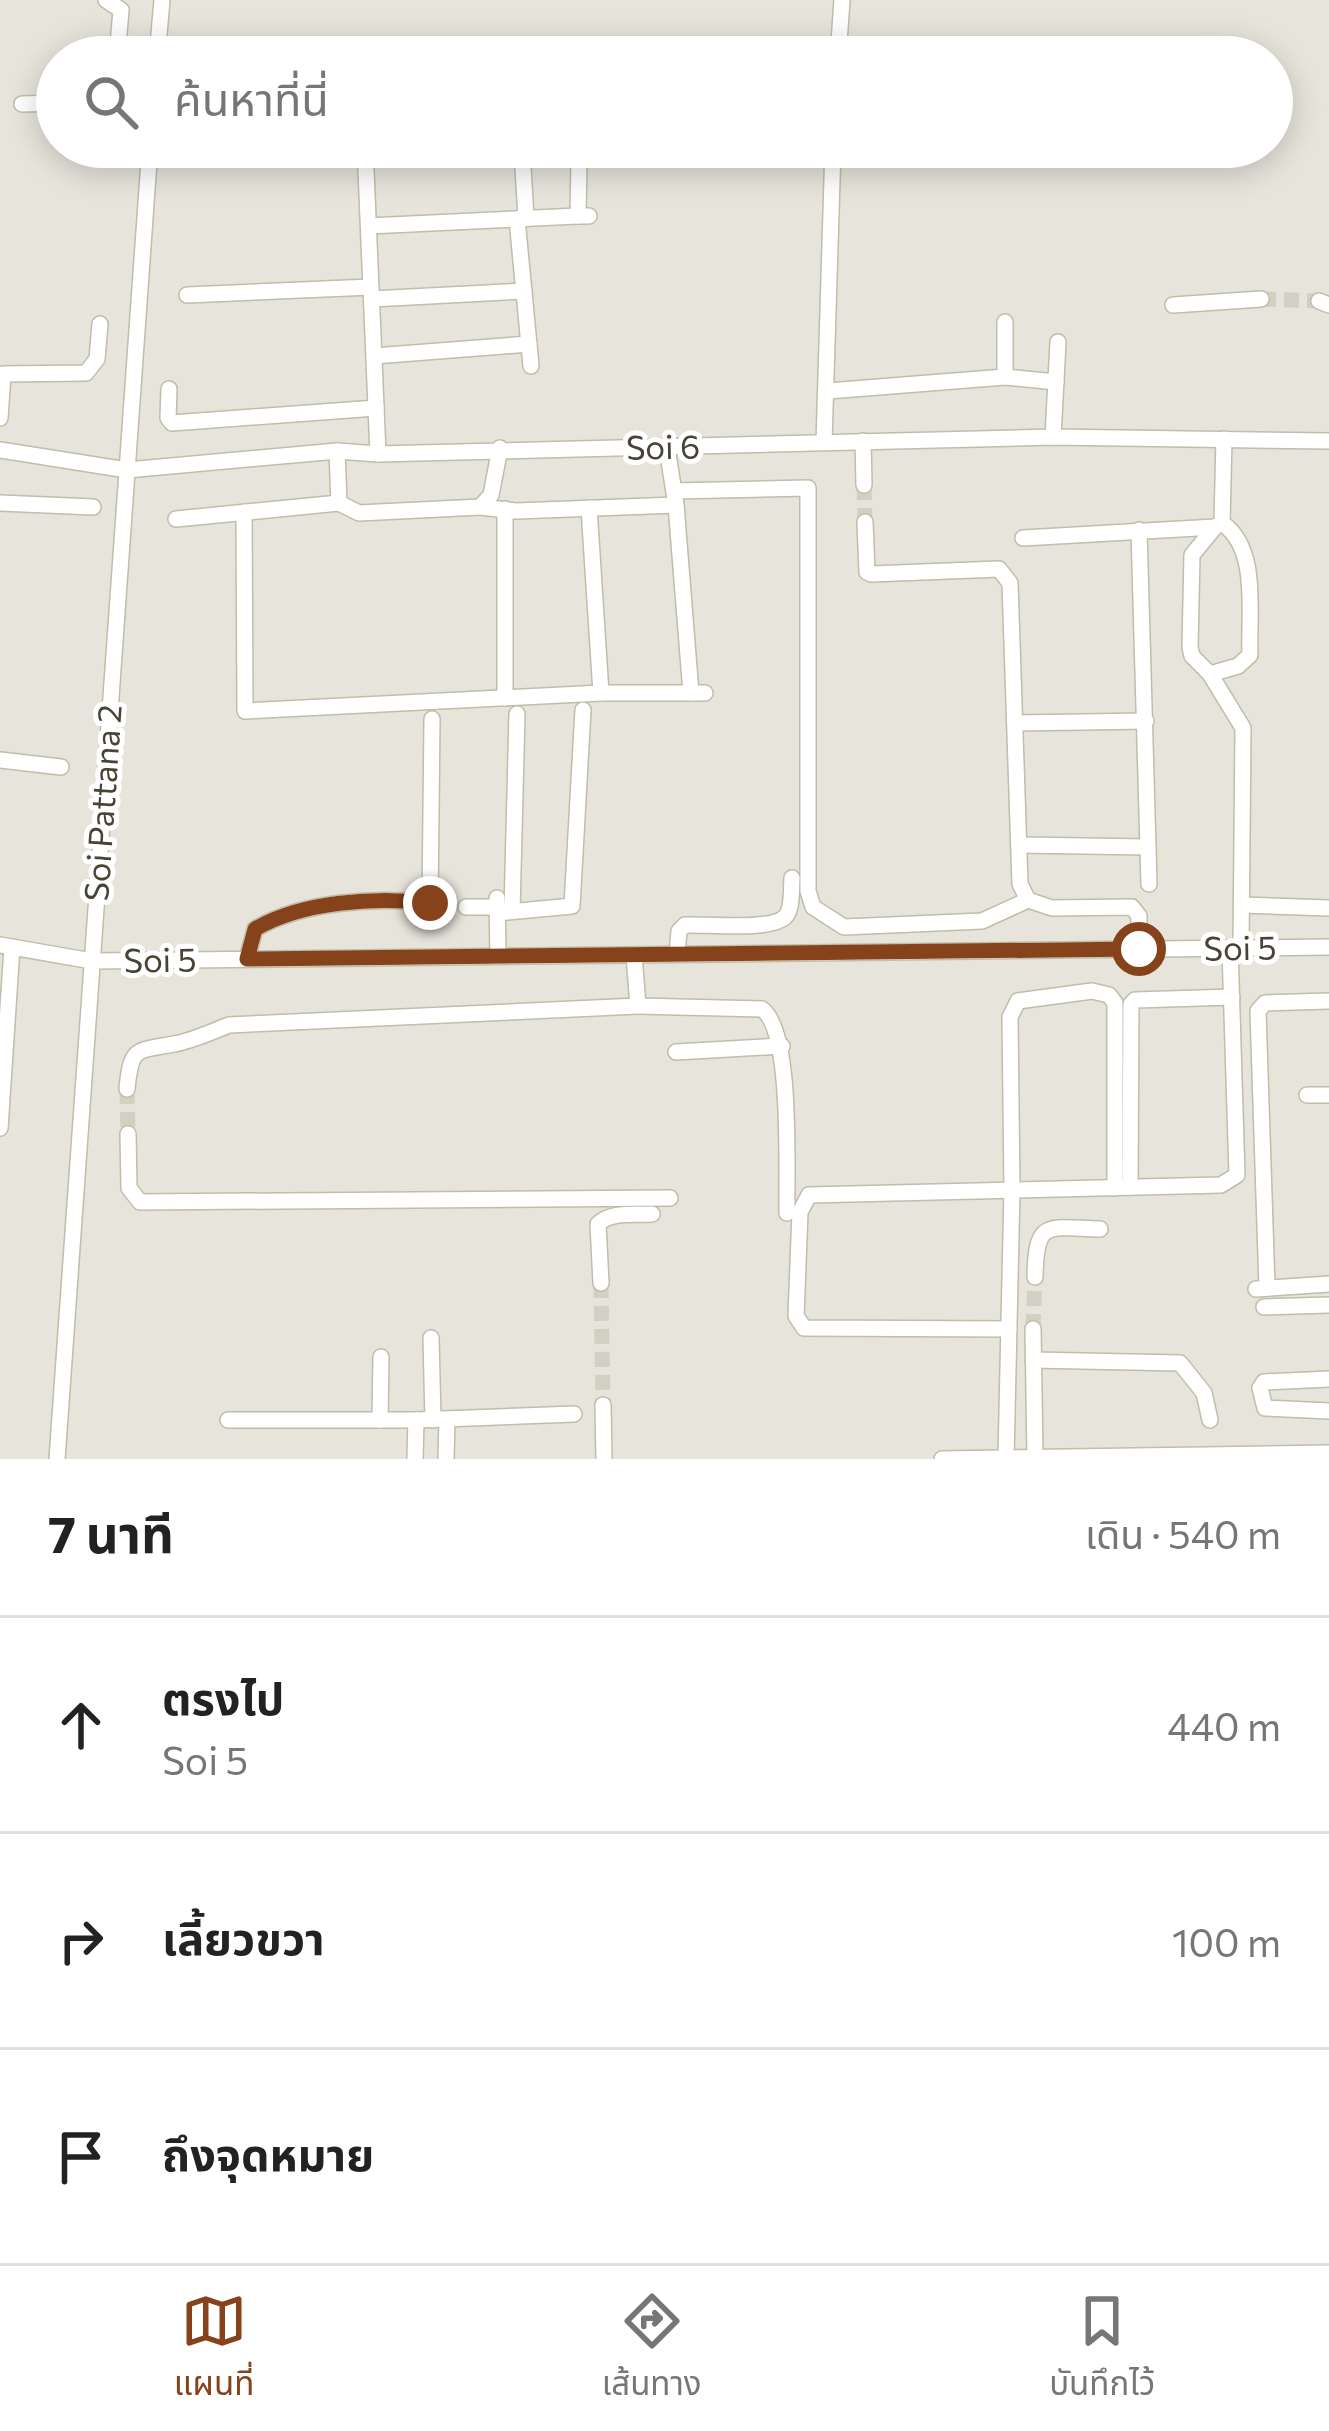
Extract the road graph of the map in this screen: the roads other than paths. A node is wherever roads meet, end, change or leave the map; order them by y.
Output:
1 (106, 0) edge
2 (162, 0) edge
3 (842, 0) edge
4 (119, 36) edge
5 (159, 36) edge
6 (839, 36) edge
7 (22, 104) dead end
8 (36, 104) edge
9 (149, 168) edge
10 (366, 168) edge
11 (523, 168) edge
12 (580, 168) edge
13 (832, 168) edge
14 (522, 219) junction
15 (369, 226) junction
16 (524, 291) junction
17 (372, 293) junction
18 (187, 295) dead end
19 (1261, 299) tunnel mouth
20 (1173, 305) dead end
21 (1005, 322) dead end
22 (100, 324) dead end
23 (1058, 342) dead end
24 (529, 344) junction
25 (374, 356) junction
26 (531, 365) dead end
27 (1, 374) edge
28 (1005, 376) junction
29 (1056, 382) junction
30 (169, 388) dead end
31 (828, 392) junction
32 (376, 408) junction
33 (0, 418) edge
34 (1053, 437) junction
35 (1224, 440) junction
36 (863, 441) junction
37 (1329, 441) edge
38 (824, 442) junction
39 (500, 448) junction
40 (668, 448) junction
41 (0, 450) edge
42 (337, 451) junction
43 (377, 454) junction
44 (127, 470) junction
45 (864, 485) tunnel mouth
46 (675, 498) junction
47 (0, 503) edge
48 (339, 503) junction
49 (480, 507) junction
50 (93, 508) dead end
51 (589, 508) junction
52 (505, 509) junction
53 (244, 512) junction
54 (176, 519) dead end
55 (866, 523) tunnel mouth
56 (1219, 525) junction
57 (1139, 530) junction
58 (1023, 538) dead end
59 (1210, 674) junction
60 (601, 693) junction
61 (506, 698) junction
62 (583, 710) dead end
63 (517, 714) dead end
64 (431, 718) dead end
65 (1146, 721) junction
66 (1015, 723) junction
67 (0, 760) edge
68 (62, 767) dead end
69 (1019, 845) junction
70 (1148, 847) junction
71 (792, 878) dead end
72 (1150, 884) dead end
73 (1028, 900) junction
74 (1241, 904) junction
75 (466, 907) dead end
76 (501, 907) junction
77 (1329, 908) edge
78 (6, 946) edge
79 (1329, 946) edge
80 (1236, 948) junction
81 (1139, 949) junction
82 (677, 954) junction
83 (634, 955) junction
84 (498, 956) junction
85 (247, 959) junction
86 (92, 961) junction
87 (1232, 998) junction
88 (1329, 1001) edge
89 (638, 1006) junction
90 (782, 1046) junction
91 (676, 1052) dead end
92 (127, 1089) tunnel mouth
93 (1, 1091) edge
94 (1307, 1095) dead end
95 (1329, 1095) edge
96 (0, 1128) edge
97 (128, 1133) tunnel mouth
98 (1123, 1188) junction
99 (1012, 1190) junction
100 (670, 1198) dead end
101 (787, 1213) dead end
102 (652, 1214) dead end
103 (1100, 1228) dead end
104 (1035, 1277) tunnel mouth
105 (602, 1283) tunnel mouth
106 (1329, 1284) edge
107 (1329, 1306) edge
108 (1264, 1307) dead end
109 (1009, 1329) junction
110 (1033, 1329) tunnel mouth
111 (431, 1338) dead end
112 (381, 1357) dead end
113 (1033, 1360) junction
114 (1329, 1379) edge
115 (603, 1405) tunnel mouth
116 (1329, 1411) edge
117 (574, 1414) dead end
118 (228, 1420) dead end
119 (380, 1420) junction
120 (432, 1420) junction
121 (1210, 1420) dead end
122 (1329, 1453) edge
123 (1035, 1457) edge
124 (1234, 1457) edge
125 (1006, 1458) edge
126 (57, 1459) edge
127 (416, 1459) edge
128 (446, 1459) edge
129 (604, 1459) edge
130 (942, 1459) edge
131 (993, 1459) edge

1 - 4 street
2 - 5 street
3 - 6 street
7 - 8 street
9 - 44 street, Soi Pattana 2
10 - 15 street
11 - 14 street
12 - 14 street
13 - 31 street
14 - 15 street
14 - 16 street
15 - 17 street
16 - 17 street
16 - 24 street
17 - 18 street
17 - 25 street
19 - 20 street
21 - 28 street
22 - 27 street
23 - 29 street
24 - 25 street
24 - 26 street
25 - 32 street
27 - 33 street
28 - 29 street
28 - 31 street
29 - 34 street
30 - 32 street
31 - 38 street
32 - 43 street
34 - 35 street, Soi 6
34 - 36 street, Soi 6
35 - 37 street, Soi 6
35 - 56 street
36 - 38 street, Soi 6
36 - 45 street
38 - 40 street, Soi 6
39 - 40 street, Soi 6
39 - 43 street, Soi 6
39 - 49 street
40 - 46 street
41 - 44 street, Soi 6
42 - 43 street, Soi 6
42 - 44 street, Soi 6
42 - 48 street
44 - 86 street, Soi Pattana 2
46 - 51 street
46 - 60 street
46 - 73 street
47 - 50 street
48 - 49 street
48 - 53 street
49 - 52 street
51 - 52 street
51 - 60 street
52 - 61 street
53 - 54 street
53 - 61 street
55 - 66 street
56 - 57 street
56 - 59 street
56 - 59 street
57 - 58 street
57 - 65 street
59 - 74 street
60 - 61 street
62 - 76 street
63 - 76 street
64 - 85 street
65 - 66 street
65 - 70 street
66 - 69 street
67 - 68 street
69 - 70 street
69 - 73 street
70 - 72 street
71 - 82 street
73 - 81 street
74 - 77 street
74 - 80 street
75 - 76 street
76 - 84 street
78 - 86 street, Soi 5
78 - 93 street
79 - 80 street, Soi 5
80 - 81 street, Soi 5
80 - 87 street
81 - 82 street, Soi 5
82 - 83 street, Soi 5
83 - 84 street, Soi 5
83 - 89 street
84 - 85 street, Soi 5
85 - 86 street, Soi 5
86 - 126 street, Soi Pattana 2
87 - 98 street
87 - 98 street
88 - 106 street
89 - 90 street
89 - 92 street
90 - 91 street
90 - 101 street
93 - 96 street
94 - 95 street
97 - 100 street
98 - 99 street
98 - 99 street
99 - 109 street
99 - 109 street
102 - 105 street
103 - 104 street
107 - 108 street
109 - 125 street
110 - 113 street
111 - 120 street
112 - 119 street
113 - 121 street
113 - 123 street
114 - 116 street
115 - 129 street
117 - 120 street
118 - 119 street
119 - 120 street
120 - 127 street
120 - 128 street
122 - 124 street
123 - 124 street
123 - 125 street
125 - 131 street
130 - 131 street

